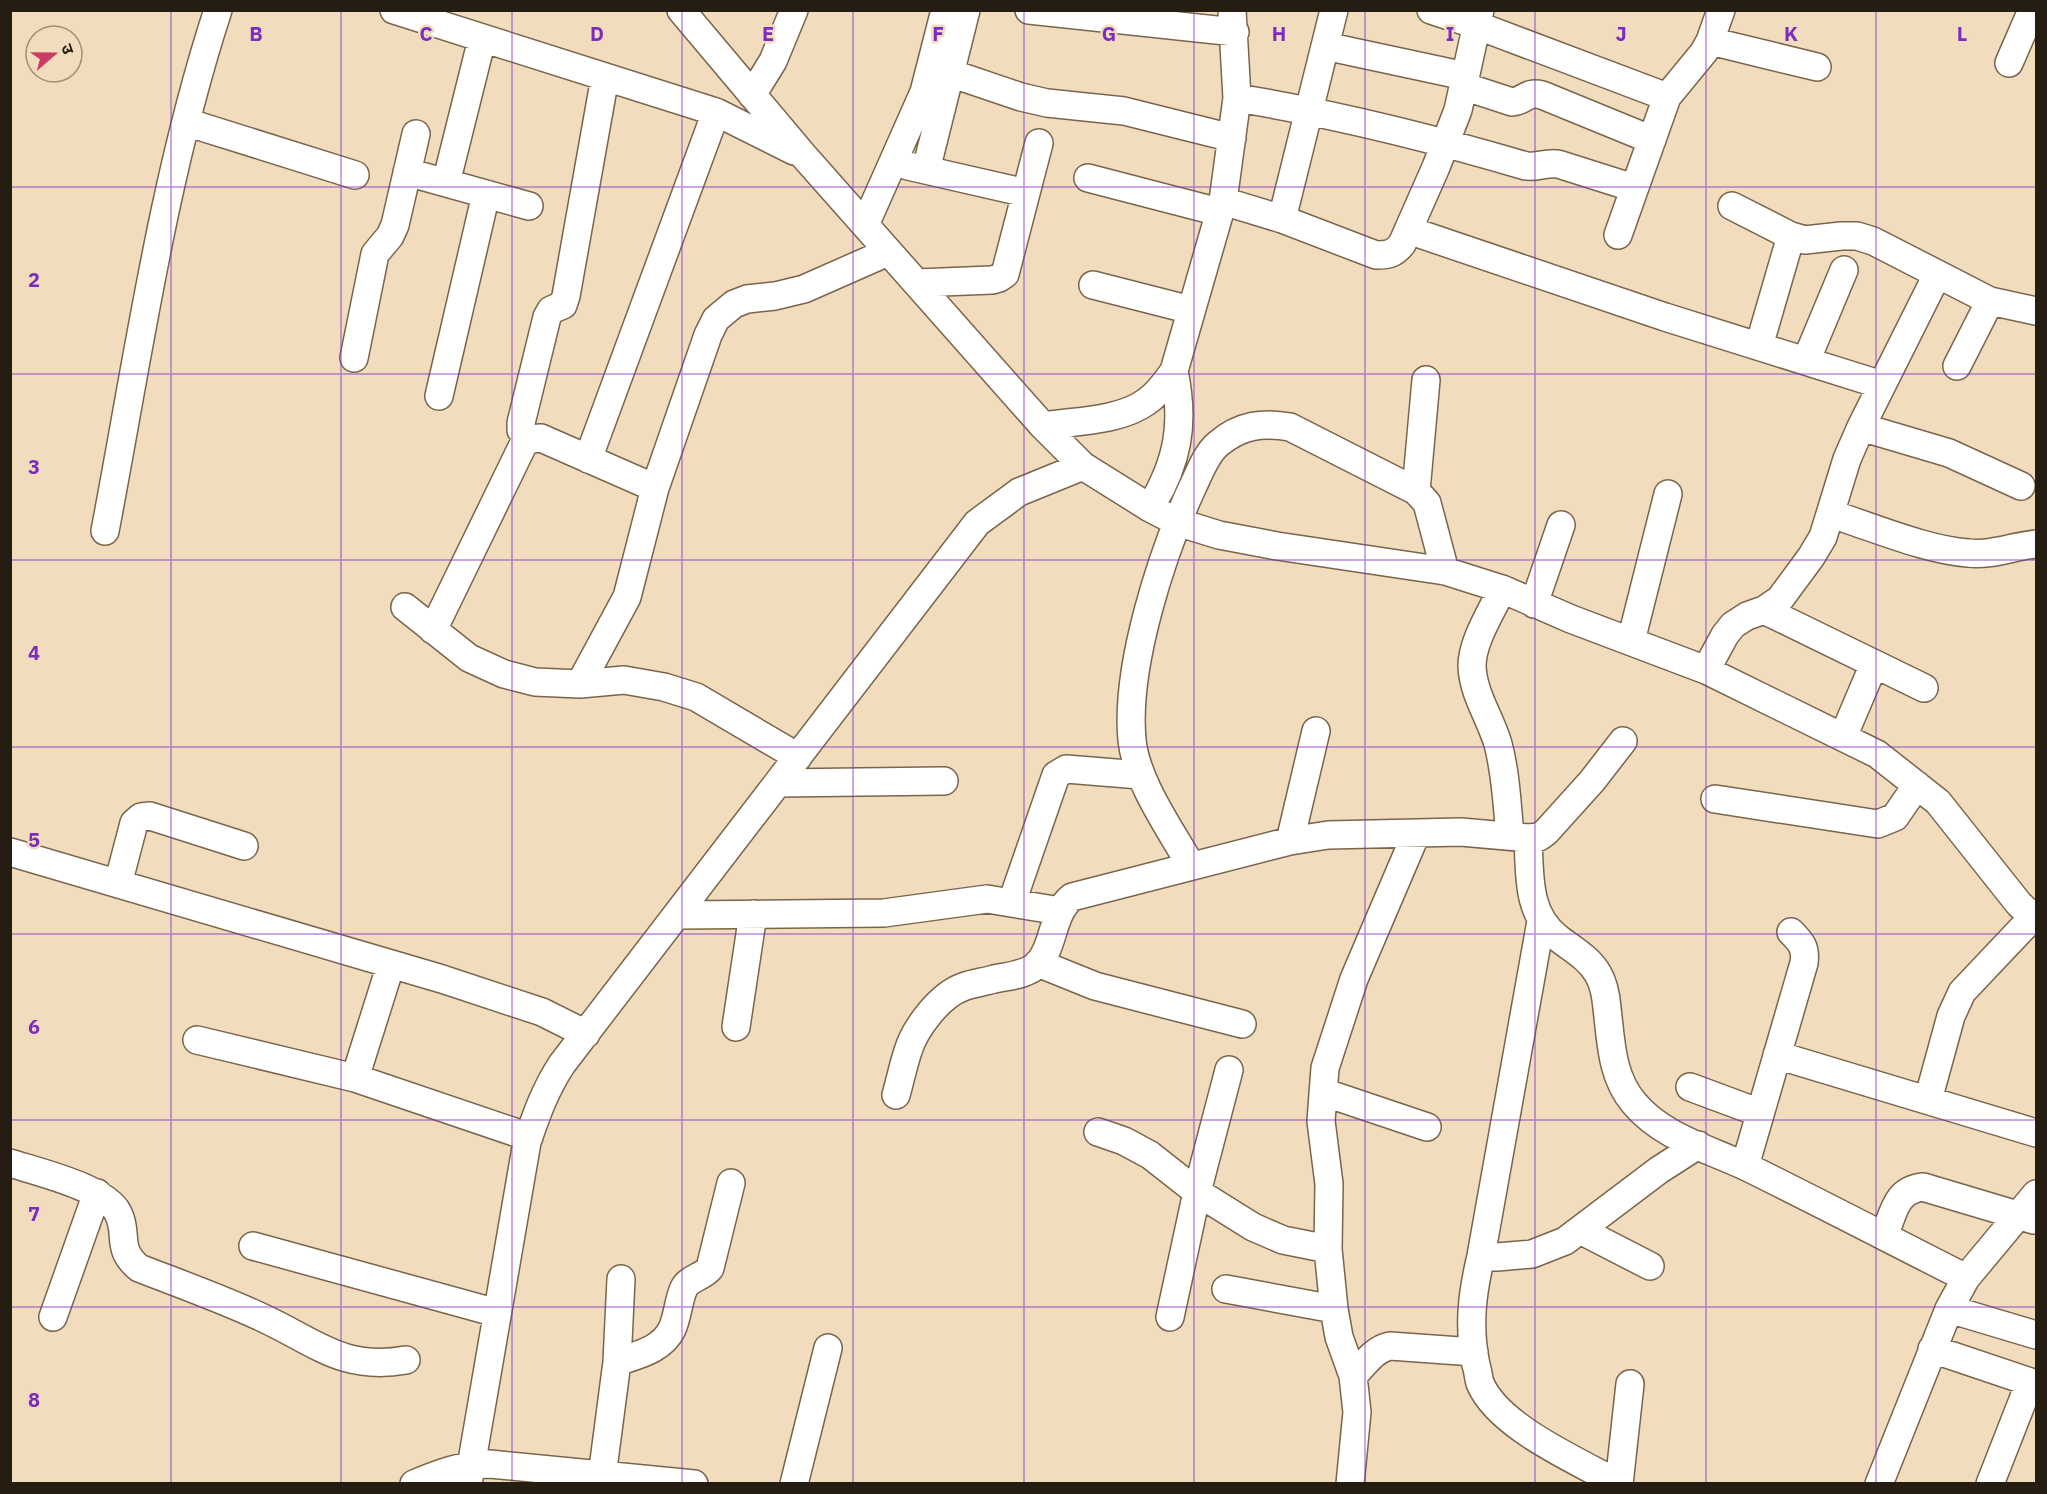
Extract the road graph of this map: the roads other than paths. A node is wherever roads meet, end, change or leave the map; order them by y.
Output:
1 (218, 10) edge
2 (394, 10) edge
3 (794, 10) edge
4 (945, 10) edge
5 (966, 10) edge
6 (1029, 10) edge
7 (1334, 10) edge
8 (1431, 10) edge
9 (2032, 10) edge
10 (685, 12) edge
11 (1714, 12) edge
12 (1478, 18) edge
13 (1233, 21) edge
14 (482, 39) junction
15 (1710, 41) junction
16 (1325, 46) junction
17 (2009, 63) dead end
18 (1817, 67) dead end
19 (950, 73) junction
20 (604, 76) junction
21 (1464, 81) junction
22 (1672, 91) junction
23 (752, 95) junction
24 (1237, 98) junction
25 (1310, 110) junction
26 (716, 112) junction
27 (186, 122) junction
28 (416, 134) dead end
29 (1232, 138) junction
30 (1652, 140) junction
31 (1446, 142) junction
32 (1040, 143) dead end
33 (803, 155) junction
34 (893, 162) junction
35 (927, 170) junction
36 (407, 172) junction
37 (356, 175) dead end
38 (1088, 178) dead end
39 (446, 183) junction
40 (1634, 188) junction
41 (1026, 193) junction
42 (486, 194) junction
43 (529, 206) dead end
44 (1221, 206) junction
45 (1732, 206) dead end
46 (1282, 219) junction
47 (865, 225) junction
48 (1408, 231) junction
49 (1618, 235) dead end
50 (1791, 236) junction
51 (888, 252) junction
52 (1844, 270) dead end
53 (1937, 274) junction
54 (916, 284) junction
55 (1093, 285) dead end
56 (1990, 301) junction
57 (1191, 310) junction
58 (2037, 311) edge
59 (1759, 346) junction
60 (354, 358) dead end
61 (1806, 361) junction
62 (1957, 366) dead end
63 (1174, 371) junction
64 (1426, 380) dead end
65 (1882, 385) junction
66 (438, 396) dead end
67 (1043, 426) junction
68 (1861, 427) junction
69 (530, 439) junction
70 (588, 459) junction
71 (1083, 466) junction
72 (2021, 486) dead end
73 (655, 488) junction
74 (1416, 491) junction
75 (1668, 494) dead end
76 (1150, 508) junction
77 (1831, 514) junction
78 (1177, 522) junction
79 (1561, 525) dead end
80 (105, 531) dead end
81 (2037, 544) edge
82 (1445, 571) junction
83 (1502, 589) junction
84 (1534, 604) junction
85 (405, 607) dead end
86 (1764, 610) junction
87 (434, 630) junction
88 (1630, 641) junction
89 (1874, 664) junction
90 (1706, 670) junction
91 (580, 684) junction
92 (1924, 688) dead end
93 (1316, 731) dead end
94 (1843, 737) junction
95 (1623, 741) dead end
96 (798, 757) junction
97 (1140, 775) junction
98 (944, 781) dead end
99 (778, 783) junction
100 (1917, 785) junction
101 (1715, 799) dead end
102 (1416, 834) junction
103 (1519, 836) junction
104 (1290, 841) junction
105 (244, 846) dead end
106 (10, 852) edge
107 (1191, 866) junction
108 (118, 884) junction
109 (1012, 902) junction
110 (1060, 911) junction
111 (753, 914) junction
112 (677, 915) junction
113 (2035, 918) edge
114 (1541, 921) junction
115 (1791, 932) dead end
116 (1038, 963) junction
117 (391, 964) junction
118 (1242, 1024) dead end
119 (736, 1027) dead end
120 (586, 1034) junction
121 (197, 1040) dead end
122 (1777, 1055) junction
123 (1229, 1070) dead end
124 (355, 1078) junction
125 (1690, 1087) dead end
126 (1323, 1092) junction
127 (896, 1095) dead end
128 (1928, 1101) junction
129 (1760, 1113) junction
130 (1427, 1127) dead end
131 (1098, 1132) dead end
132 (2037, 1133) edge
133 (529, 1137) junction
134 (1698, 1145) junction
135 (10, 1163) edge
136 (1745, 1166) junction
137 (731, 1183) dead end
138 (97, 1192) junction
139 (1197, 1192) junction
140 (2037, 1194) edge
141 (2027, 1219) edge
142 (1580, 1230) junction
143 (1884, 1236) junction
144 (253, 1246) dead end
145 (1328, 1249) junction
146 (1481, 1256) junction
147 (1650, 1266) dead end
148 (1966, 1278) junction
149 (621, 1279) dead end
150 (1226, 1289) dead end
151 (1334, 1309) junction
152 (1948, 1309) junction
153 (497, 1313) junction
154 (53, 1317) dead end
155 (1170, 1317) dead end
156 (2037, 1335) edge
157 (828, 1348) dead end
158 (1932, 1349) junction
159 (1474, 1352) junction
160 (406, 1360) dead end
161 (617, 1362) junction
162 (1353, 1377) junction
163 (2033, 1383) edge
164 (1630, 1384) dead end
165 (470, 1474) edge
166 (602, 1479) edge
167 (414, 1484) edge
168 (694, 1484) edge
169 (794, 1484) edge
170 (1350, 1484) edge
171 (1880, 1484) edge
172 (1990, 1484) edge

1 - 27 street
2 - 14 street
3 - 23 street
4 - 34 street
5 - 19 street
6 - 13 street
7 - 16 street
8 - 12 street
9 - 17 street
10 - 23 street
11 - 15 street
12 - 21 street
12 - 22 street
13 - 24 street
14 - 20 street
14 - 39 street
15 - 18 street
15 - 22 street
16 - 21 street
16 - 25 street
19 - 29 street
19 - 35 street
20 - 26 street
20 - 69 street
21 - 30 street
21 - 31 street
22 - 30 street
23 - 33 street
24 - 25 street
24 - 29 street
25 - 31 street
25 - 46 street
26 - 33 street
26 - 70 street
27 - 37 street
27 - 80 street
28 - 36 street
29 - 44 street
30 - 40 street
31 - 40 street
31 - 48 street
32 - 41 street
33 - 47 street
34 - 35 street
34 - 47 street
35 - 41 street
36 - 39 street
36 - 60 street
38 - 44 street
39 - 42 street
40 - 49 street
41 - 54 street
42 - 43 street
42 - 66 street
44 - 46 street
44 - 57 street
45 - 50 street
46 - 48 street
47 - 51 street
48 - 59 street
50 - 53 street
50 - 59 street
51 - 54 street
51 - 73 street
52 - 61 street
53 - 56 street
53 - 65 street
54 - 67 street
55 - 57 street
56 - 58 street
56 - 62 street
57 - 63 street
59 - 61 street
61 - 65 street
63 - 67 street
63 - 76 street
64 - 74 street
65 - 68 street
67 - 71 street
68 - 72 street
68 - 77 street
69 - 70 street
69 - 87 street
70 - 73 street
71 - 76 street
71 - 96 street
73 - 91 street
74 - 78 street
74 - 82 street
75 - 88 street
76 - 78 street
77 - 81 street
77 - 86 street
78 - 82 street
78 - 97 street
79 - 84 street
82 - 83 street
83 - 84 street
83 - 103 street
84 - 88 street
85 - 87 street
86 - 89 street
86 - 90 street
87 - 91 street
88 - 90 street
89 - 92 street
89 - 94 street
90 - 94 street
91 - 96 street
93 - 104 street
94 - 100 street
95 - 103 street
96 - 99 street
97 - 107 street
97 - 109 street
98 - 99 street
99 - 112 street
100 - 101 street
100 - 113 street
102 - 103 street
102 - 104 street
102 - 126 street
103 - 114 street
104 - 107 street
105 - 108 street
106 - 108 street
107 - 110 street
108 - 117 street
109 - 110 street
109 - 111 street
110 - 116 street
111 - 112 street
111 - 119 street
112 - 120 street
113 - 128 street
114 - 134 street
114 - 146 street
115 - 122 street
116 - 118 street
116 - 127 street
117 - 120 street
117 - 124 street
120 - 133 street
121 - 124 street
122 - 128 street
122 - 129 street
123 - 139 street
124 - 133 street
125 - 129 street
126 - 130 street
126 - 145 street
128 - 132 street
129 - 136 street
131 - 139 street
133 - 153 street
134 - 136 street
134 - 142 street
135 - 138 street
136 - 143 street
137 - 161 street
138 - 154 street
138 - 160 street
139 - 145 street
139 - 155 street
140 - 141 street
141 - 143 street
141 - 148 street
142 - 146 street
142 - 147 street
143 - 148 street
144 - 153 street
145 - 151 street
146 - 159 street
148 - 152 street
149 - 161 street
150 - 151 street
151 - 162 street
152 - 156 street
152 - 158 street
153 - 165 street
157 - 169 street
158 - 163 street
158 - 171 street
159 - 162 street
159 - 164 street
161 - 166 street
162 - 170 street
163 - 172 street
165 - 166 street
165 - 167 street
166 - 168 street

